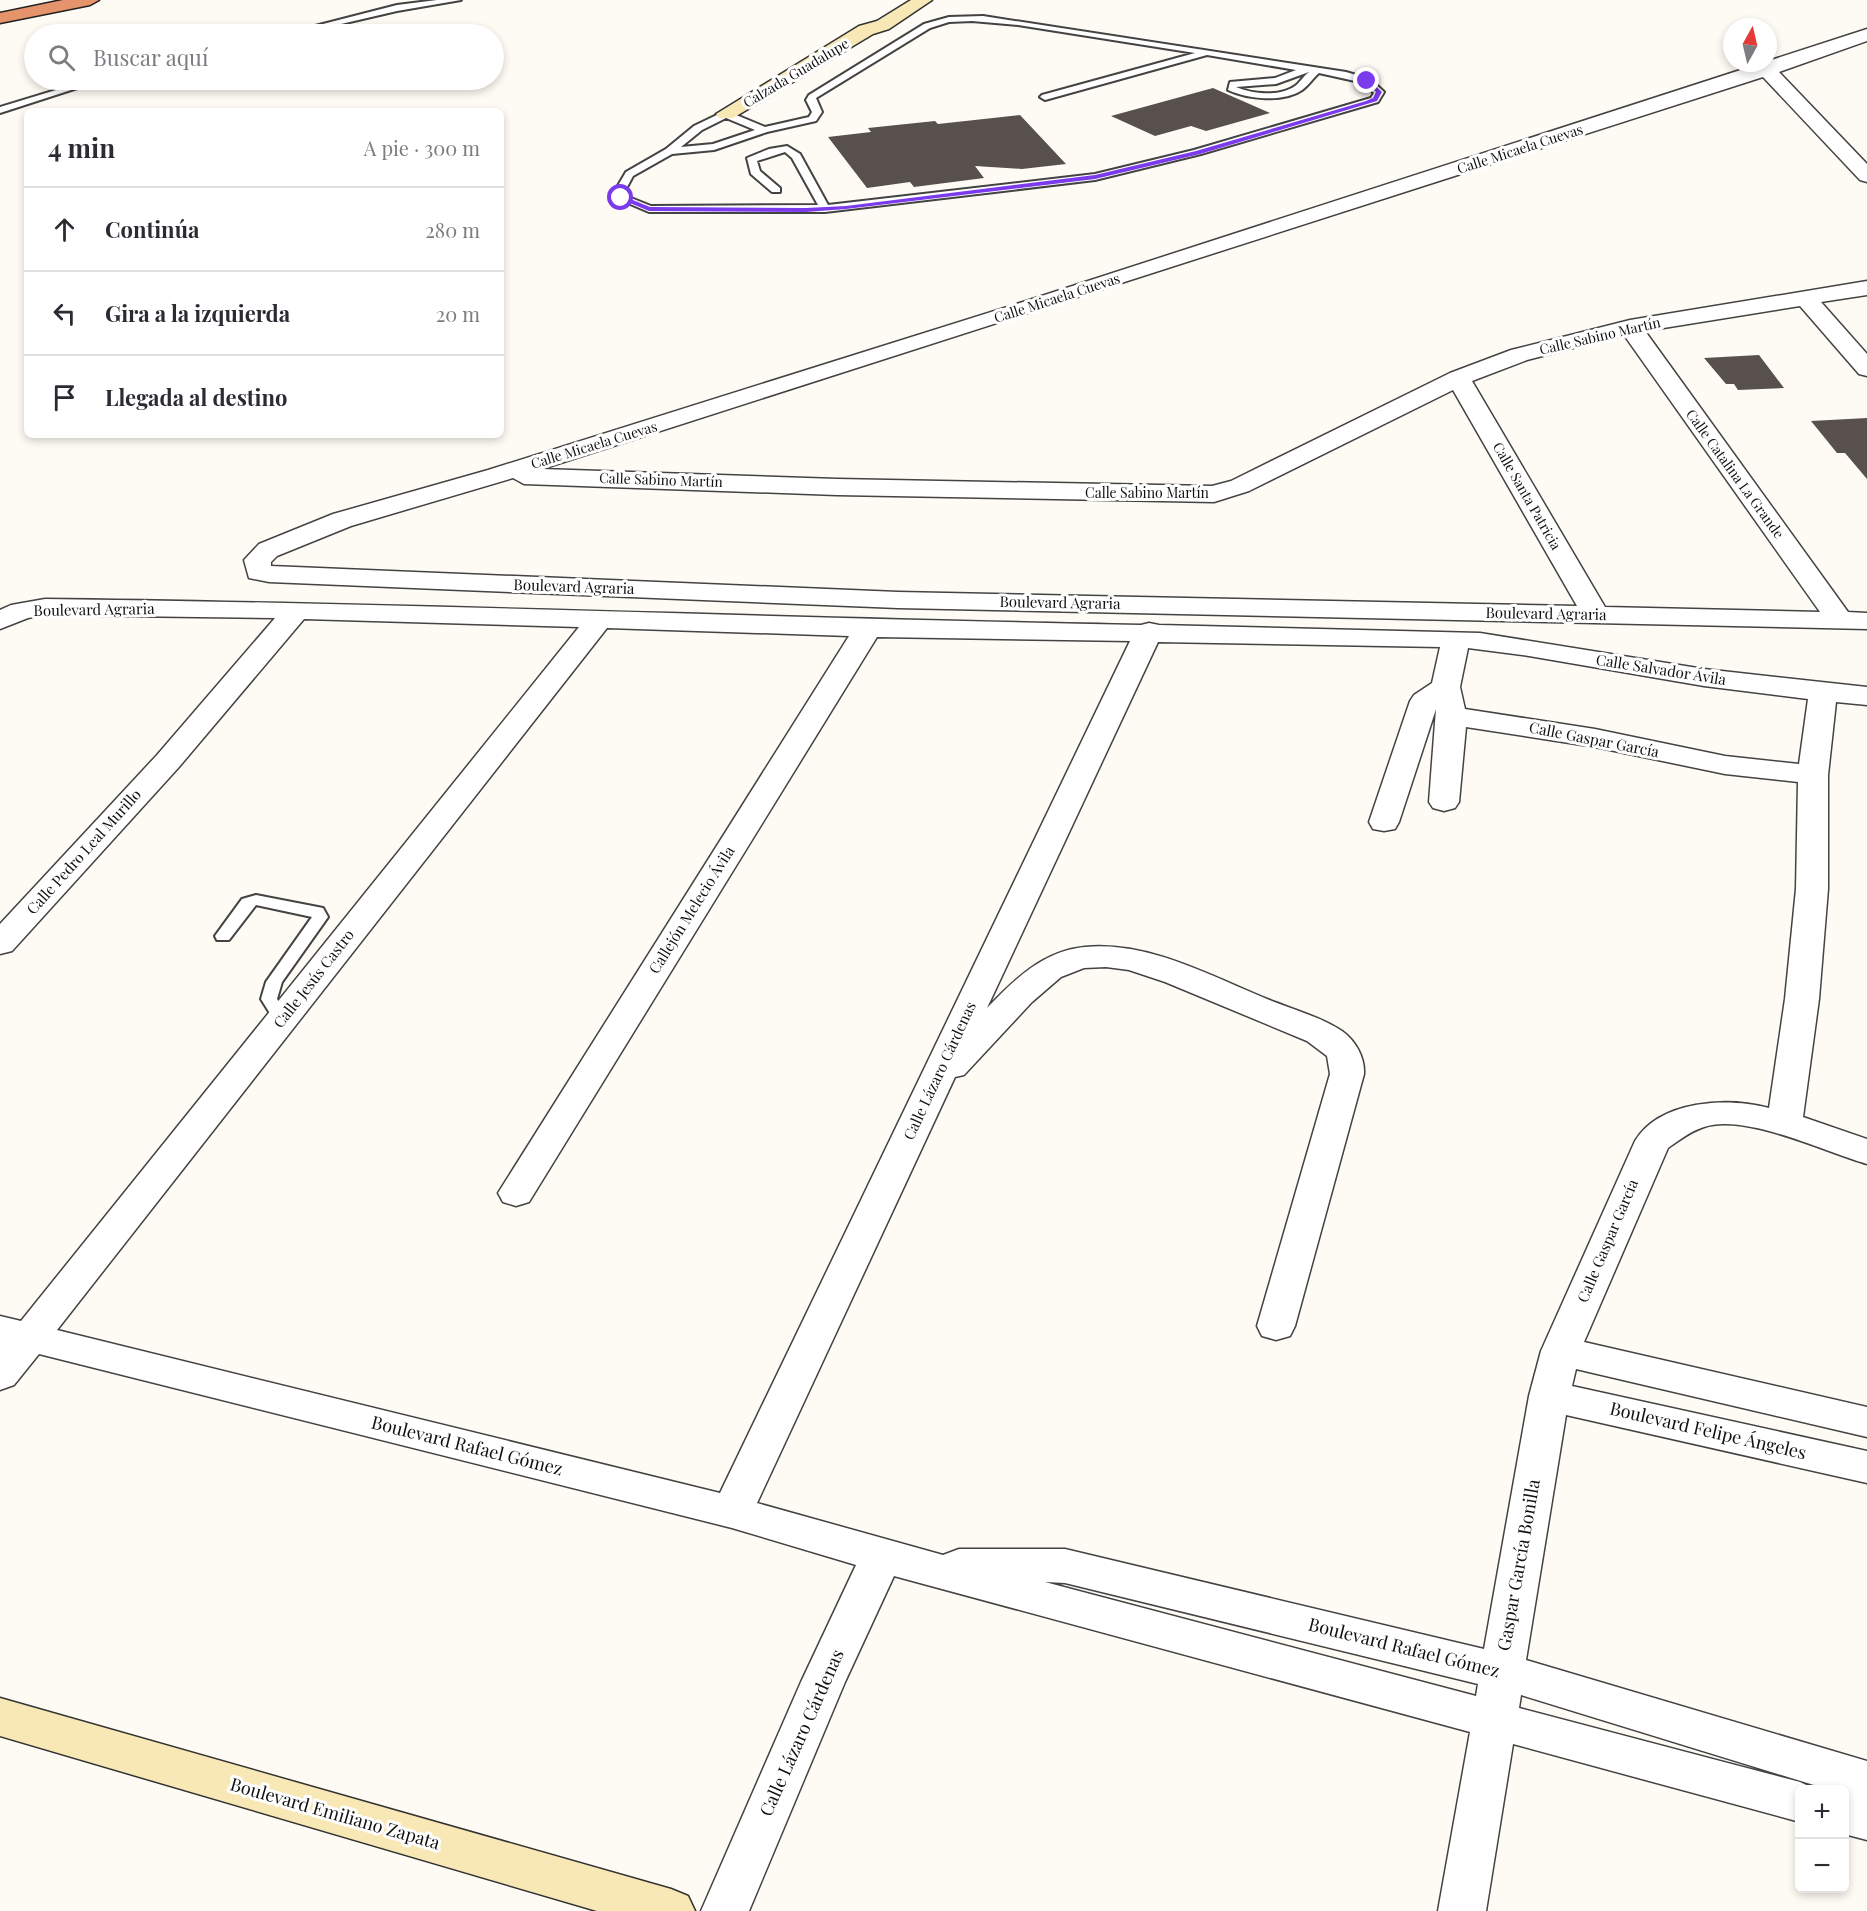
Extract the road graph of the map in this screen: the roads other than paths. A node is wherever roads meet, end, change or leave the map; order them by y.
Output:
1 (30, 0) edge
2 (90, 0) edge
3 (457, 0) edge
4 (905, 0) edge
5 (923, 0) edge
6 (0, 6) edge
7 (0, 18) edge
8 (331, 24) edge
9 (866, 30) junction
10 (1867, 35) edge
11 (1209, 53) junction
12 (1777, 66) edge
13 (1312, 70) junction
14 (1761, 72) edge
15 (1769, 72) edge
16 (60, 90) edge
17 (1045, 97) dead end
18 (0, 111) edge
19 (726, 114) junction
20 (764, 130) junction
21 (669, 151) junction
22 (1867, 176) edge
23 (776, 190) dead end
24 (825, 209) junction
25 (1867, 288) edge
26 (1805, 298) junction
27 (1630, 327) junction
28 (1867, 369) edge
29 (1458, 378) junction
30 (497, 475) junction
31 (256, 567) joint
32 (297, 610) junction
33 (1596, 615) junction
34 (10, 616) edge
35 (1840, 620) junction
36 (598, 621) junction
37 (1867, 621) edge
38 (868, 628) junction
39 (1149, 631) junction
40 (1456, 639) junction
41 (1446, 687) junction
42 (1823, 693) junction
43 (1867, 696) edge
44 (1452, 716) junction
45 (1813, 775) junction
46 (1444, 802) dead end
47 (1384, 822) dead end
48 (223, 936) dead end
49 (0, 944) edge
50 (282, 1019) junction
51 (932, 1088) junction
52 (1784, 1124) junction
53 (1867, 1152) edge
54 (516, 1193) dead end
55 (1276, 1326) dead end
56 (15, 1334) edge
57 (1561, 1352) junction
58 (0, 1375) edge
59 (1549, 1396) junction
60 (1867, 1422) edge
61 (1867, 1467) edge
62 (732, 1512) junction
63 (882, 1556) junction
64 (931, 1568) junction
65 (1501, 1671) junction
66 (0, 1717) edge
67 (1494, 1719) junction
68 (1867, 1781) edge
69 (1795, 1801) edge
70 (1849, 1815) edge
71 (1867, 1820) edge
72 (670, 1911) edge
73 (725, 1911) edge
74 (1462, 1911) edge

1 - 6 highway
2 - 7 highway
3 - 8 lane
4 - 9 street, Calzada Guadalupe
5 - 9 street, Calzada Guadalupe
9 - 19 street, Calzada Guadalupe
10 - 12 street, Calle Micaela Cuevas
11 - 13 lane
11 - 17 lane
11 - 20 lane
13 - 13 lane
13 - 24 lane
14 - 30 street, Calle Micaela Cuevas
15 - 22 street
16 - 18 lane
19 - 20 lane
19 - 21 lane
20 - 21 lane
21 - 24 lane
23 - 24 lane
25 - 26 street, Calle Sabino Martín
26 - 27 street, Calle Sabino Martín
26 - 28 street
27 - 29 street, Calle Sabino Martín
27 - 35 street, Calle Catalina La Grande
29 - 30 street, Calle Sabino Martín
29 - 33 street, Calle Santa Patricia
30 - 31 street, Calle Micaela Cuevas
31 - 33 street, Boulevard Agraria
32 - 34 street, Boulevard Agraria
32 - 36 street, Boulevard Agraria
32 - 49 street, Calle Pedro Leal Murillo
33 - 35 street, Boulevard Agraria
35 - 37 street, Boulevard Agraria
36 - 38 street, Boulevard Agraria
36 - 50 street, Calle Jesús Castro
38 - 39 street, Boulevard Agraria
38 - 54 street, Callejón Melecio Ávila
39 - 40 street, Calle Salvador Ávila
39 - 51 street, Calle Lázaro Cárdenas
40 - 41 street
40 - 42 street, Calle Salvador Ávila
41 - 44 street
41 - 47 street
42 - 43 street, Calle Salvador Ávila
42 - 45 street
44 - 45 street, Calle Gaspar García
44 - 46 street
45 - 52 street
48 - 50 lane
50 - 56 street, Calle Jesús Castro
51 - 55 street
51 - 62 street, Calle Lázaro Cárdenas
52 - 53 street
52 - 57 street, Calle Gaspar García
56 - 58 street, Calle Jesús Castro
56 - 62 street, Boulevard Rafael Gómez
57 - 59 street, Calle Gaspar García
57 - 60 street
59 - 61 street, Boulevard Felipe Ángeles
59 - 65 street, Gaspar García Bonilla
62 - 63 street, Boulevard Rafael Gómez
63 - 64 street, Boulevard Rafael Gómez
63 - 73 street, Calle Lázaro Cárdenas
64 - 65 street, Boulevard Rafael Gómez
64 - 67 street, Boulevard Rafael Gómez
65 - 67 street, Gaspar García Bonilla
65 - 68 street, Boulevard Rafael Gómez
66 - 72 street, Boulevard Emiliano Zapata
67 - 69 street, Boulevard Rafael Gómez
67 - 74 street, Gaspar García Bonilla
70 - 71 street

